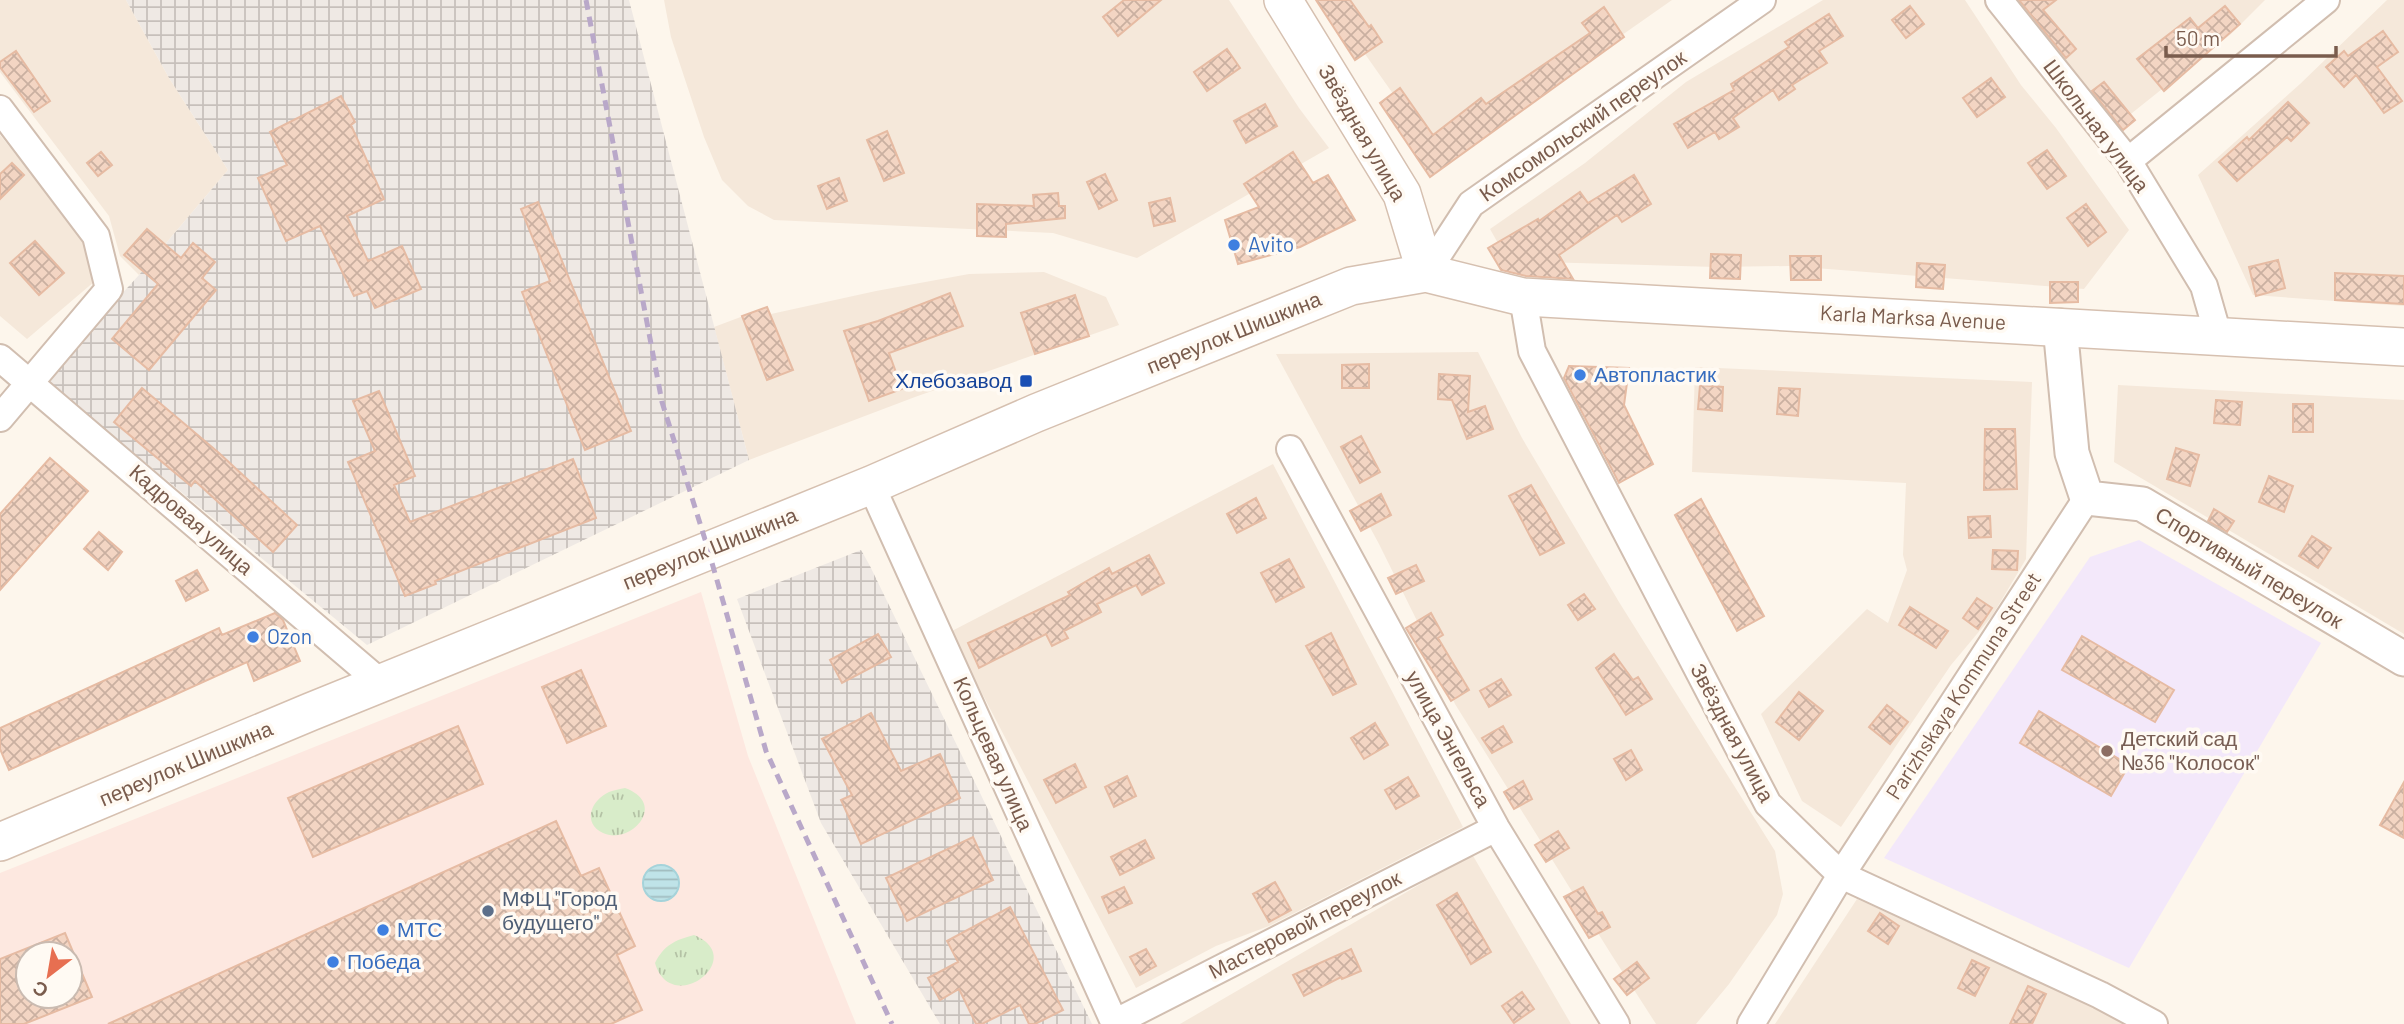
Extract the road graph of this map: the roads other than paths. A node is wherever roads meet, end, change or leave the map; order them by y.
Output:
1 (1283, 0) edge
2 (1762, 0) edge
3 (1999, 0) edge
4 (2326, 0) edge
5 (0, 108) edge
6 (2128, 160) junction
7 (1426, 273) junction
8 (1523, 297) junction
9 (2060, 326) junction
10 (2218, 335) junction
11 (2404, 347) edge
12 (0, 358) edge
13 (31, 383) junction
14 (0, 418) edge
15 (1290, 449) dead end
16 (871, 485) junction
17 (2087, 498) junction
18 (2404, 659) edge
19 (381, 683) junction
20 (1496, 828) junction
21 (0, 842) edge
22 (1841, 875) junction
23 (1114, 1023) edge
24 (1616, 1024) edge
25 (1751, 1024) edge
26 (2154, 1024) edge

1 - 7 main road, Звёздная улица
2 - 7 street, Комсомольский переулок
3 - 6 street, Школьная улица
4 - 6 street
5 - 13 street
6 - 10 street, Школьная улица
7 - 8 main road, Karla Marksa Avenue
7 - 16 main road, переулок Шишкина
8 - 9 main road, Karla Marksa Avenue
8 - 22 street, Звёздная улица
9 - 10 main road, Karla Marksa Avenue
9 - 17 street
10 - 11 main road, Karla Marksa Avenue
12 - 13 street, Кадровая улица
13 - 14 street
13 - 19 street, Кадровая улица
15 - 20 street, улица Энгельса
16 - 19 main road, переулок Шишкина
16 - 23 street, Кольцевая улица
17 - 18 street, Спортивный переулок
17 - 22 street, Parizhskaya Kommuna Street
19 - 21 main road, переулок Шишкина
20 - 23 street, Мастеровой переулок
20 - 24 street, улица Энгельса
22 - 25 street, Parizhskaya Kommuna Street
22 - 26 street, Звёздная улица

